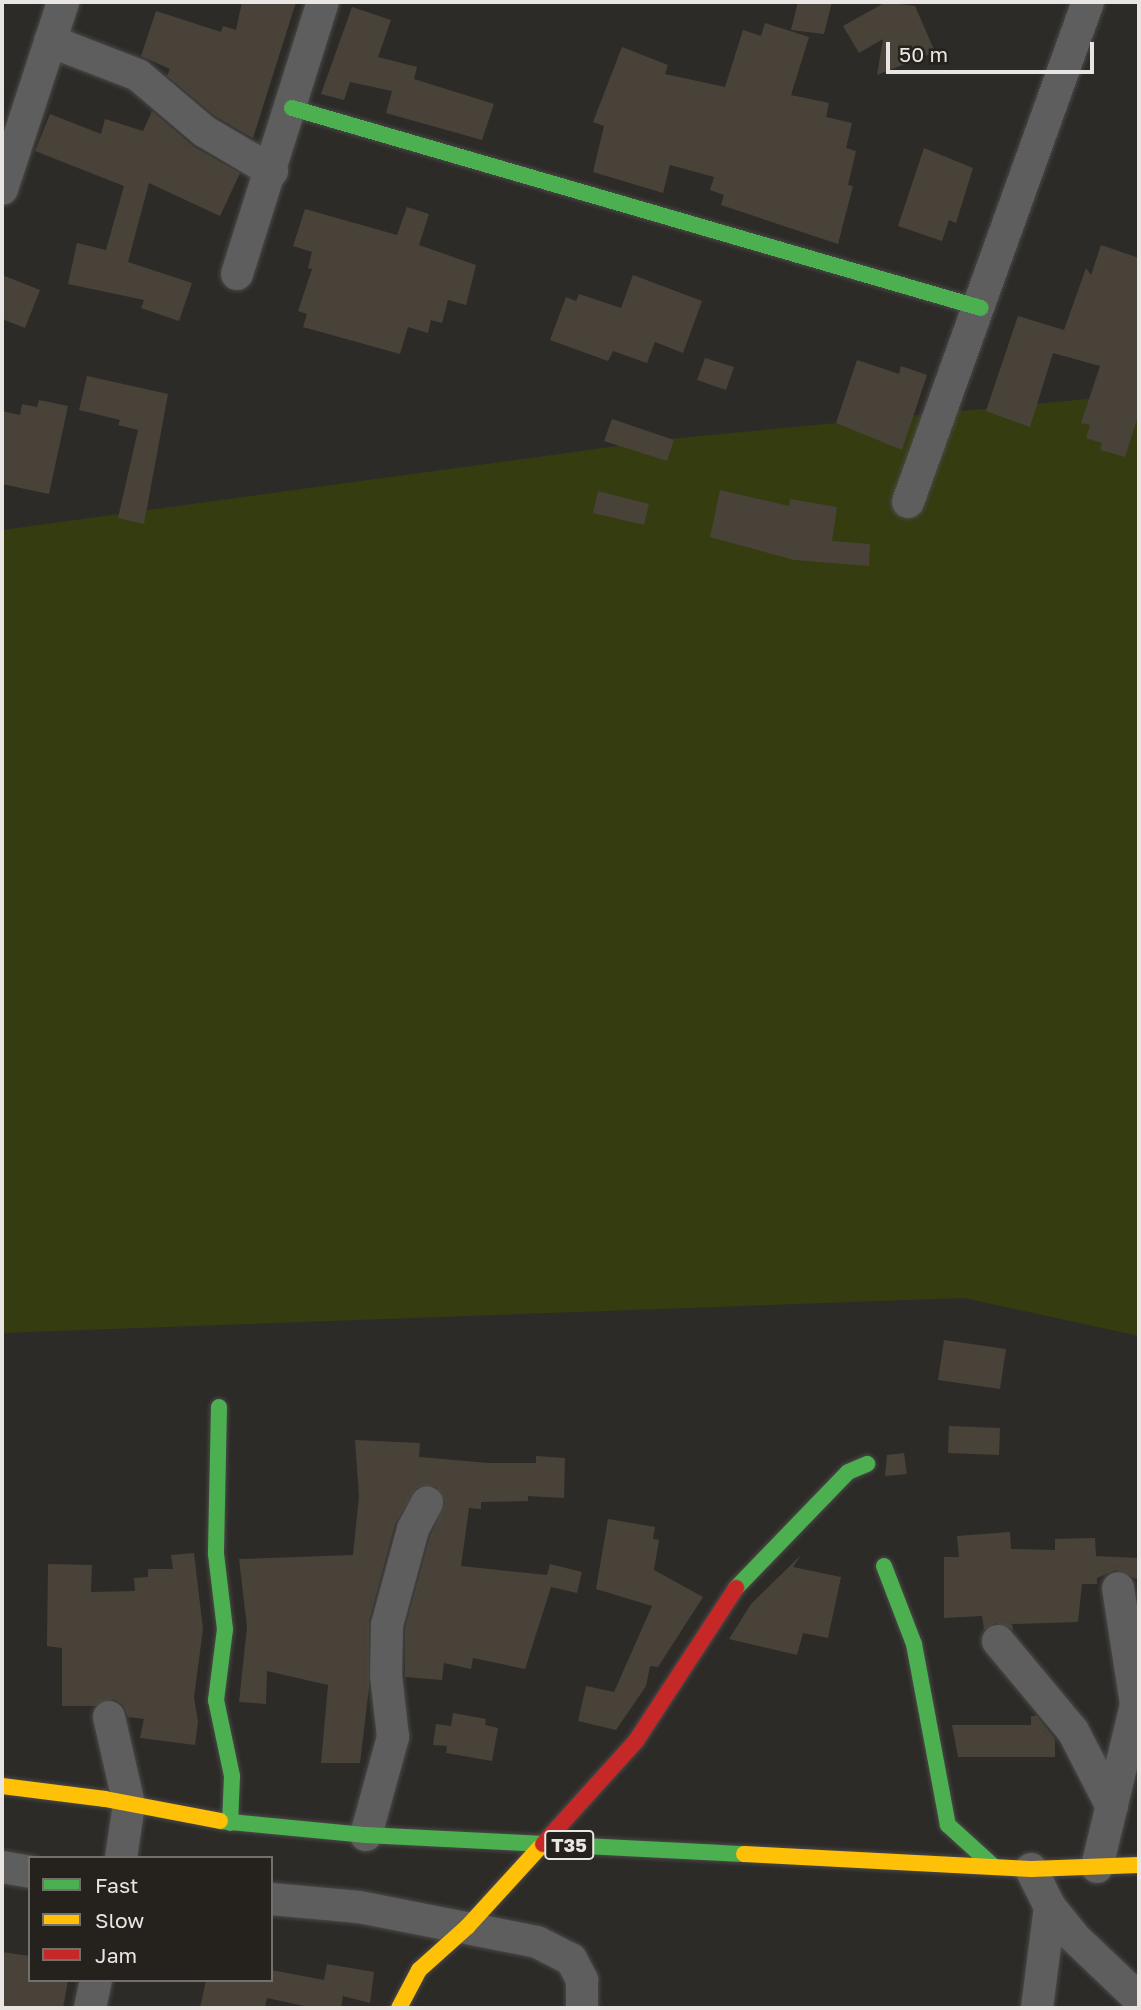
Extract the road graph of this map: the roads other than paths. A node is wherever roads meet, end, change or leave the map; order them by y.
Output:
1 (63, 2) edge
2 (323, 2) edge
3 (1088, 2) edge
4 (50, 41) junction
5 (292, 108) junction
6 (272, 171) junction
7 (2, 189) edge
8 (237, 274) dead end
9 (981, 308) junction
10 (908, 502) dead end
11 (219, 1408) dead end
12 (867, 1464) dead end
13 (427, 1503) dead end
14 (884, 1566) dead end
15 (1118, 1588) dead end
16 (998, 1641) dead end
17 (109, 1717) dead end
18 (2, 1786) edge
19 (129, 1804) junction
20 (1112, 1807) junction
21 (230, 1823) junction
22 (366, 1835) junction
23 (541, 1843) junction
24 (121, 1856) edge
25 (1139, 1865) edge
26 (993, 1866) junction
27 (2, 1867) edge
28 (1097, 1867) junction
29 (1031, 1869) junction
30 (28, 1872) edge
31 (273, 1899) edge
32 (1050, 1907) junction
33 (468, 1926) junction
34 (96, 1982) edge
35 (1139, 1999) edge
36 (90, 2008) edge
37 (399, 2008) edge
38 (582, 2008) edge
39 (1037, 2008) edge

1 - 4 street
2 - 5 street
3 - 9 street
4 - 6 street
4 - 7 street
5 - 6 street
5 - 9 main road
6 - 8 street
9 - 10 street
11 - 21 main road
12 - 23 main road
13 - 22 street
14 - 26 main road
15 - 20 street
16 - 20 street
17 - 19 street
18 - 19 main road, T35
19 - 21 main road, T35
19 - 24 street
20 - 28 street
21 - 22 main road, T35
22 - 23 main road, T35
23 - 26 main road, T35
23 - 33 main road
25 - 28 main road, T35
26 - 29 main road, T35
27 - 30 street
28 - 29 main road, T35
29 - 32 street
31 - 33 street
32 - 35 street
32 - 39 street
33 - 37 main road
33 - 38 street
34 - 36 street

